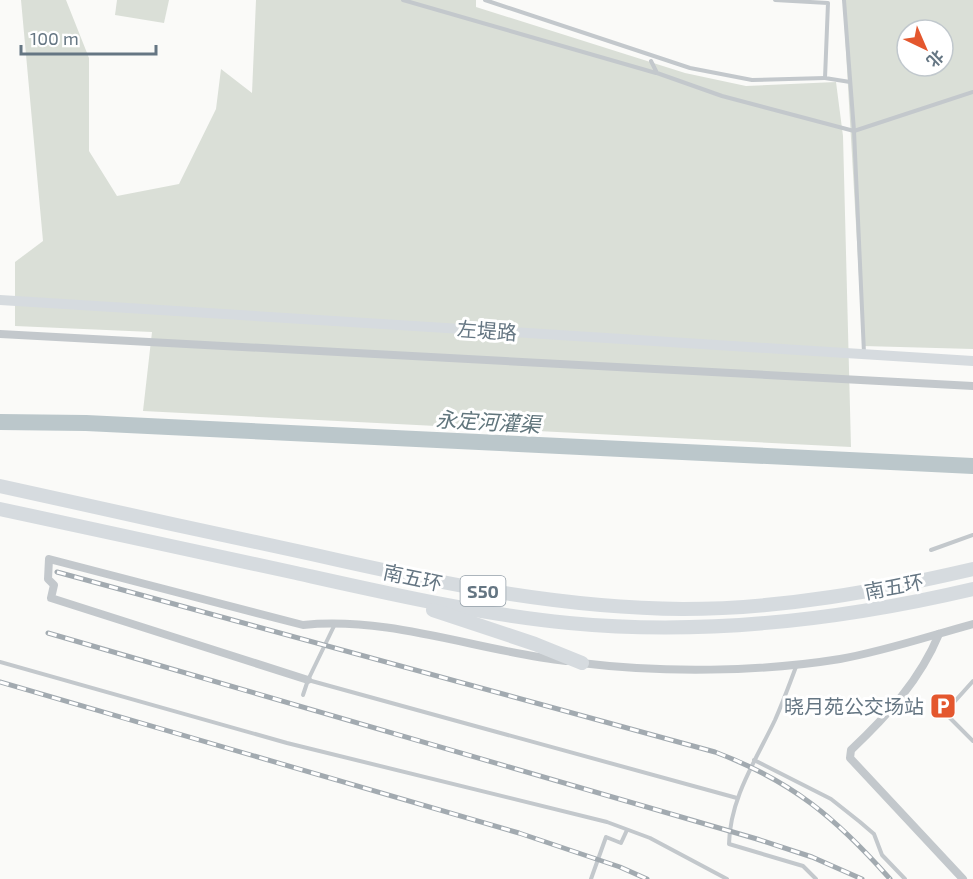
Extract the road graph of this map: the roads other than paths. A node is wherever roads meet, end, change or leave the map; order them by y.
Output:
1 (403, 0) edge
2 (485, 0) edge
3 (775, 0) edge
4 (844, 0) edge
5 (651, 61) dead end
6 (657, 73) junction
7 (825, 78) junction
8 (850, 82) junction
9 (973, 92) edge
10 (854, 131) junction
11 (0, 300) edge
12 (0, 333) edge
13 (864, 353) junction
14 (973, 361) edge
15 (973, 386) edge
16 (0, 486) edge
17 (0, 509) edge
18 (973, 535) edge
19 (931, 549) dead end
20 (973, 569) edge
21 (973, 589) edge
22 (374, 590) junction
23 (337, 621) junction
24 (973, 624) edge
25 (939, 633) junction
26 (0, 662) edge
27 (582, 663) junction
28 (798, 663) junction
29 (308, 680) junction
30 (973, 681) edge
31 (303, 695) dead end
32 (973, 741) edge
33 (754, 760) junction
34 (737, 798) junction
35 (627, 830) junction
36 (591, 879) edge
37 (727, 879) edge
38 (816, 879) edge
39 (905, 879) edge
40 (963, 879) edge

1 - 6 lane
2 - 7 lane
3 - 7 lane
4 - 8 lane
5 - 6 lane
6 - 10 lane
7 - 8 lane
8 - 10 lane
9 - 10 lane
10 - 13 lane
11 - 13 main road, 左堤路
12 - 15 street
13 - 14 main road, 左堤路
16 - 20 highway, 南五环 / S50
17 - 22 highway, 南五环 / S50
18 - 19 lane
21 - 22 highway, 南五环 / S50
22 - 27 highway
23 - 27 street
23 - 29 lane
23 - 29 street
24 - 25 street
25 - 28 street
25 - 40 street
26 - 35 lane
27 - 28 street
28 - 33 lane
29 - 31 lane
29 - 34 lane
30 - 32 lane
33 - 34 lane
33 - 39 lane
34 - 38 lane
35 - 36 lane
35 - 37 lane

